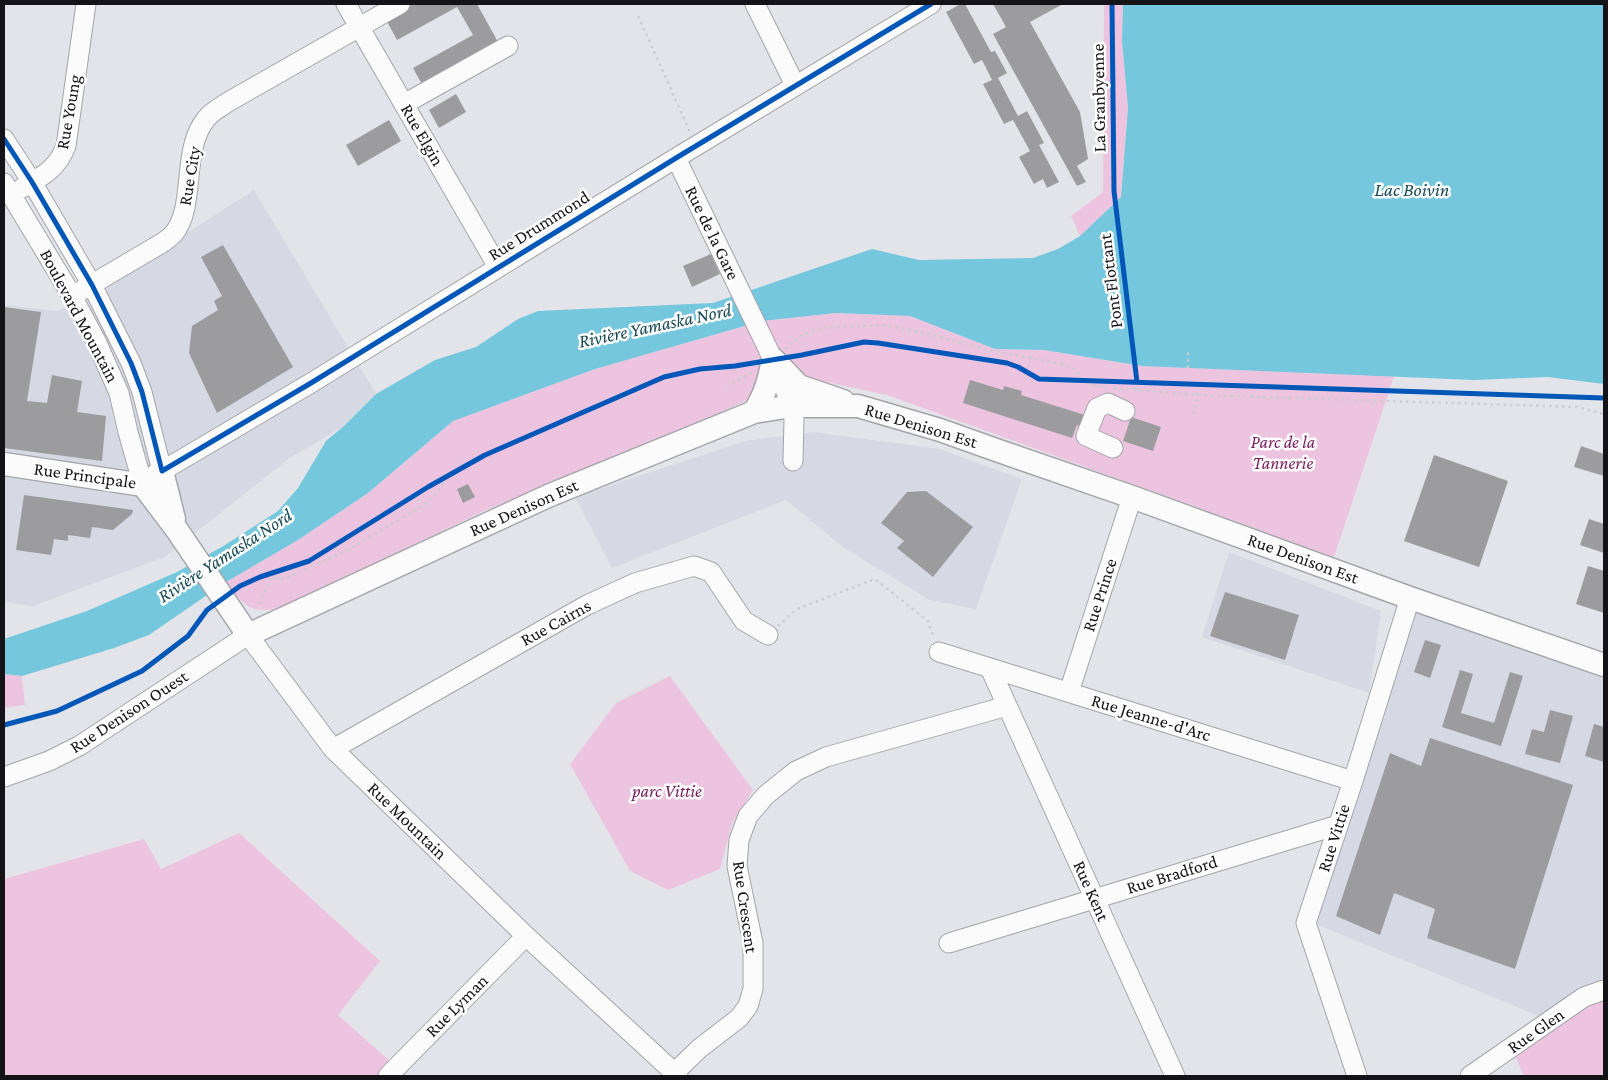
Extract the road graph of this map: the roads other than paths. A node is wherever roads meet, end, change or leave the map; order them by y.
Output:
1 (86, 4) edge
2 (346, 4) edge
3 (400, 4) edge
4 (755, 4) edge
5 (931, 4) edge
6 (359, 26) junction
7 (508, 46) dead end
8 (795, 85) junction
9 (404, 104) junction
10 (4, 139) edge
11 (676, 158) junction
12 (32, 182) junction
13 (7, 189) edge
14 (498, 267) junction
15 (92, 285) junction
16 (72, 296) junction
17 (770, 354) junction
18 (858, 406) junction
19 (1125, 410) dead end
20 (754, 412) junction
21 (793, 412) junction
22 (928, 427) junction
23 (690, 439) junction
24 (1113, 448) dead end
25 (793, 461) dead end
26 (4, 464) edge
27 (162, 471) junction
28 (143, 485) junction
29 (1132, 497) junction
30 (177, 530) junction
31 (1410, 598) junction
32 (248, 635) junction
33 (768, 635) road end
34 (939, 652) road end
35 (1604, 665) edge
36 (990, 668) junction
37 (1069, 692) junction
38 (1007, 706) junction
39 (333, 749) junction
40 (4, 777) edge
41 (1353, 781) junction
42 (1338, 826) junction
43 (1094, 899) junction
44 (526, 936) junction
45 (949, 943) dead end
46 (1604, 990) edge
47 (676, 1075) edge
48 (388, 1076) edge
49 (1175, 1076) edge
50 (1357, 1076) edge
51 (1470, 1076) edge

1 - 12 street, Rue Young
2 - 6 street, Rue Elgin
3 - 6 street, Rue City
4 - 8 street
5 - 8 street, Rue Drummond
6 - 9 street, Rue Elgin
6 - 15 street, Rue City
7 - 9 street
8 - 11 street, Rue Drummond
9 - 14 street, Rue Elgin
10 - 12 street, Boulevard Mountain
11 - 14 street, Rue Drummond
11 - 17 street, Rue de la Gare
12 - 13 street, Rue Young
12 - 15 street, Boulevard Mountain
13 - 16 street, Boulevard Mountain
14 - 27 street, Rue Drummond
15 - 16 street, Rue City
15 - 27 street, Boulevard Mountain
16 - 28 street, Boulevard Mountain
17 - 18 main road
17 - 20 main road
17 - 21 street, Rue de la Gare
18 - 21 main road, Rue Denison Est
18 - 22 main road, Rue Denison Est
19 - 24 street
20 - 21 main road, Rue Denison Est
20 - 23 main road, Rue Denison Est
21 - 22 main road
21 - 23 main road
21 - 25 street
22 - 29 main road, Rue Denison Est
23 - 32 main road, Rue Denison Est
26 - 28 main road, Rue Principale
27 - 28 main road, Rue Principale
27 - 30 main road, Rue Mountain
28 - 30 main road, Rue Mountain
29 - 31 main road, Rue Denison Est
29 - 37 street, Rue Prince
30 - 32 main road, Rue Mountain
31 - 35 main road, Rue Denison Est
31 - 41 street, Rue Vittie
32 - 39 street, Rue Mountain
32 - 40 street, Rue Denison Ouest
33 - 39 street, Rue Cairns
34 - 36 street
36 - 37 street, Rue Jeanne-d'Arc
36 - 38 street
37 - 41 street, Rue Jeanne-d'Arc
38 - 43 street, Rue Kent
38 - 47 street, Rue Crescent
39 - 44 street, Rue Mountain
41 - 42 street, Rue Vittie
42 - 43 street, Rue Bradford
42 - 50 street, Rue Vittie
43 - 45 street, Rue Bradford
43 - 49 street, Rue Kent
44 - 47 street, Rue Mountain
44 - 48 street, Rue Lyman
46 - 51 street, Rue Glen

